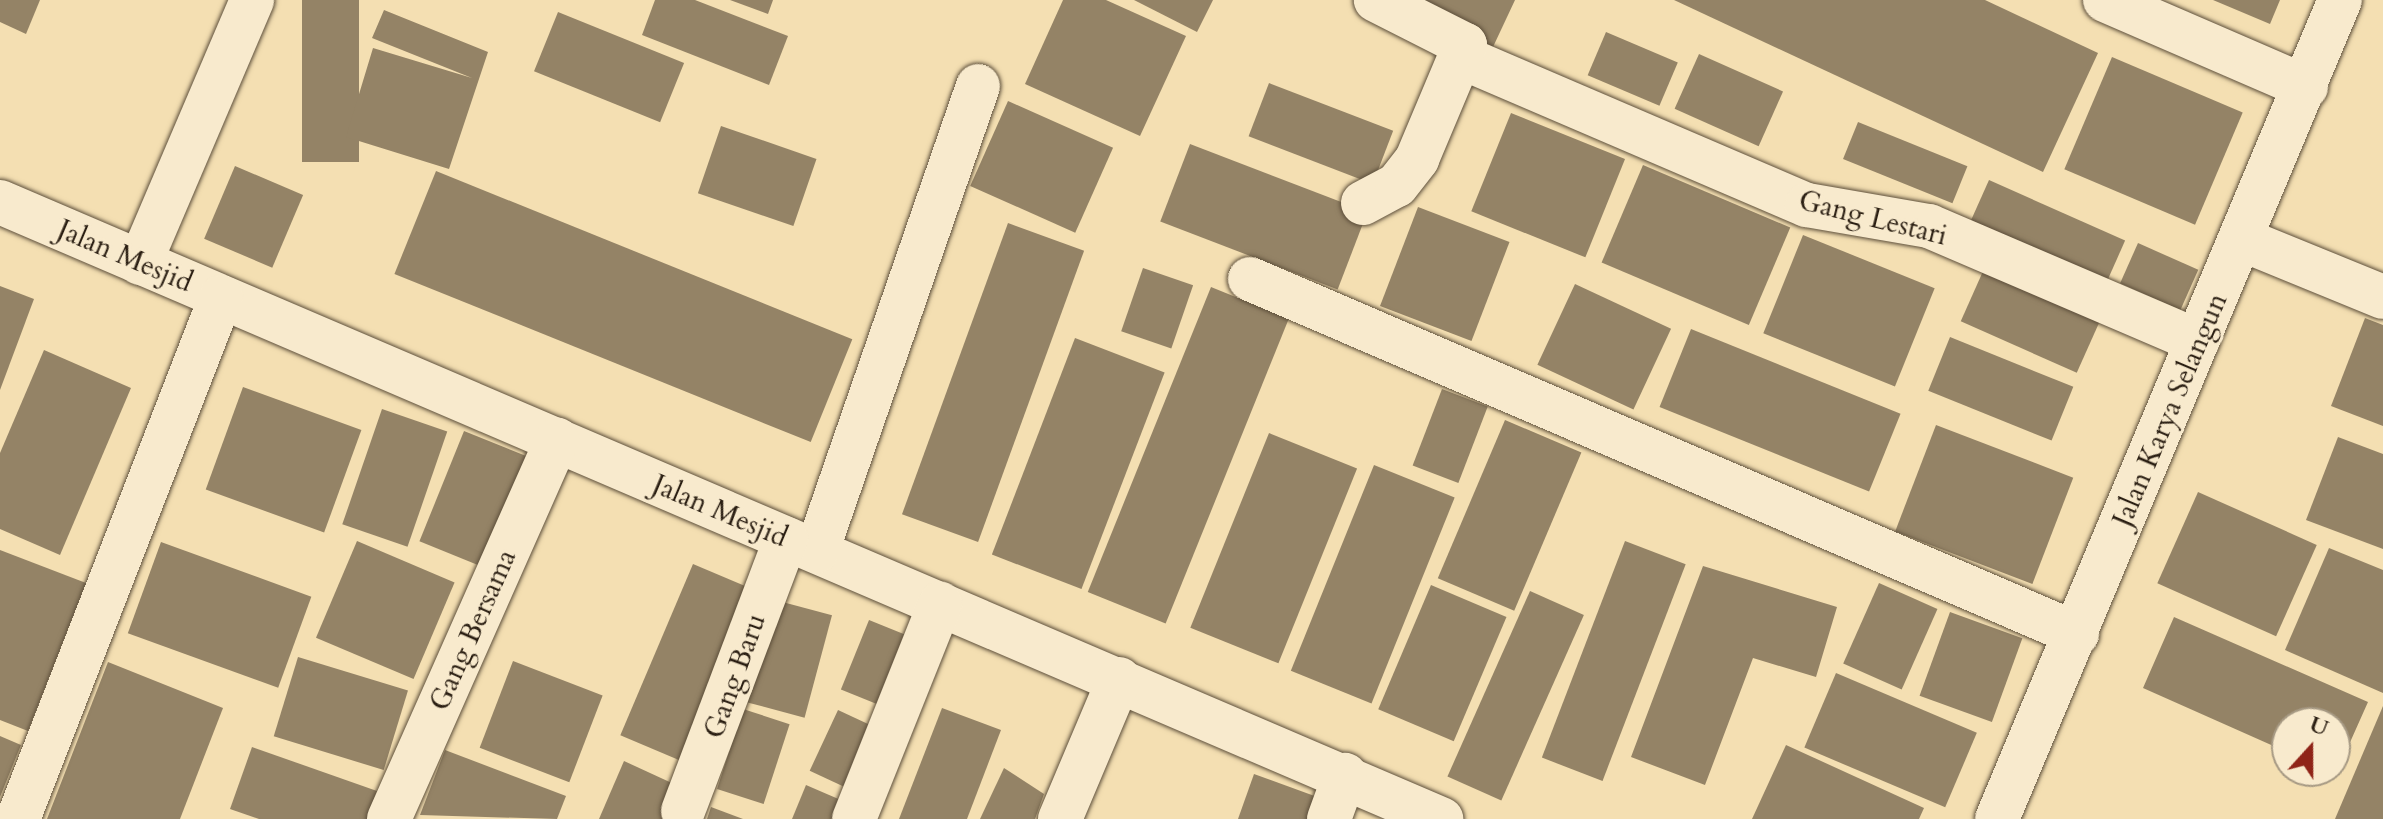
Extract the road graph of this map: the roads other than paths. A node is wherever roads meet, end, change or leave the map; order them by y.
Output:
1 (252, 0) edge
2 (1376, 0) edge
3 (2105, 0) edge
4 (2340, 0) edge
5 (1461, 57) junction
6 (978, 86) dead end
7 (2306, 87) junction
8 (0, 202) edge
9 (1363, 203) dead end
10 (2241, 239) junction
11 (140, 263) junction
12 (1250, 279) dead end
13 (221, 297) junction
14 (2383, 297) edge
15 (2197, 341) junction
16 (557, 440) junction
17 (802, 545) junction
18 (940, 604) junction
19 (2077, 634) junction
20 (1119, 679) junction
21 (1345, 775) junction
22 (683, 811) dead end
23 (18, 819) edge
24 (389, 819) edge
25 (854, 819) edge
26 (1060, 819) edge
27 (1329, 819) edge
28 (1441, 819) edge
29 (1997, 819) edge

1 - 11 street
2 - 5 street
3 - 7 street
4 - 7 street, Jalan Karya Selangun
5 - 9 street
5 - 15 street, Gang Lestari
6 - 17 street, Gang Baru
7 - 10 street, Jalan Karya Selangun
8 - 11 street, Jalan Mesjid
10 - 14 street
10 - 15 street, Jalan Karya Selangun
11 - 13 street, Jalan Mesjid
12 - 19 street
13 - 16 street, Jalan Mesjid
13 - 23 street
15 - 19 street, Jalan Karya Selangun
16 - 17 street, Jalan Mesjid
16 - 24 street, Gang Bersama
17 - 18 street, Jalan Mesjid
17 - 22 street, Gang Baru
18 - 20 street, Jalan Mesjid
18 - 25 street
19 - 29 street, Jalan Karya Selangun
20 - 21 street, Jalan Mesjid
20 - 26 street
21 - 27 street
21 - 28 street, Jalan Mesjid

